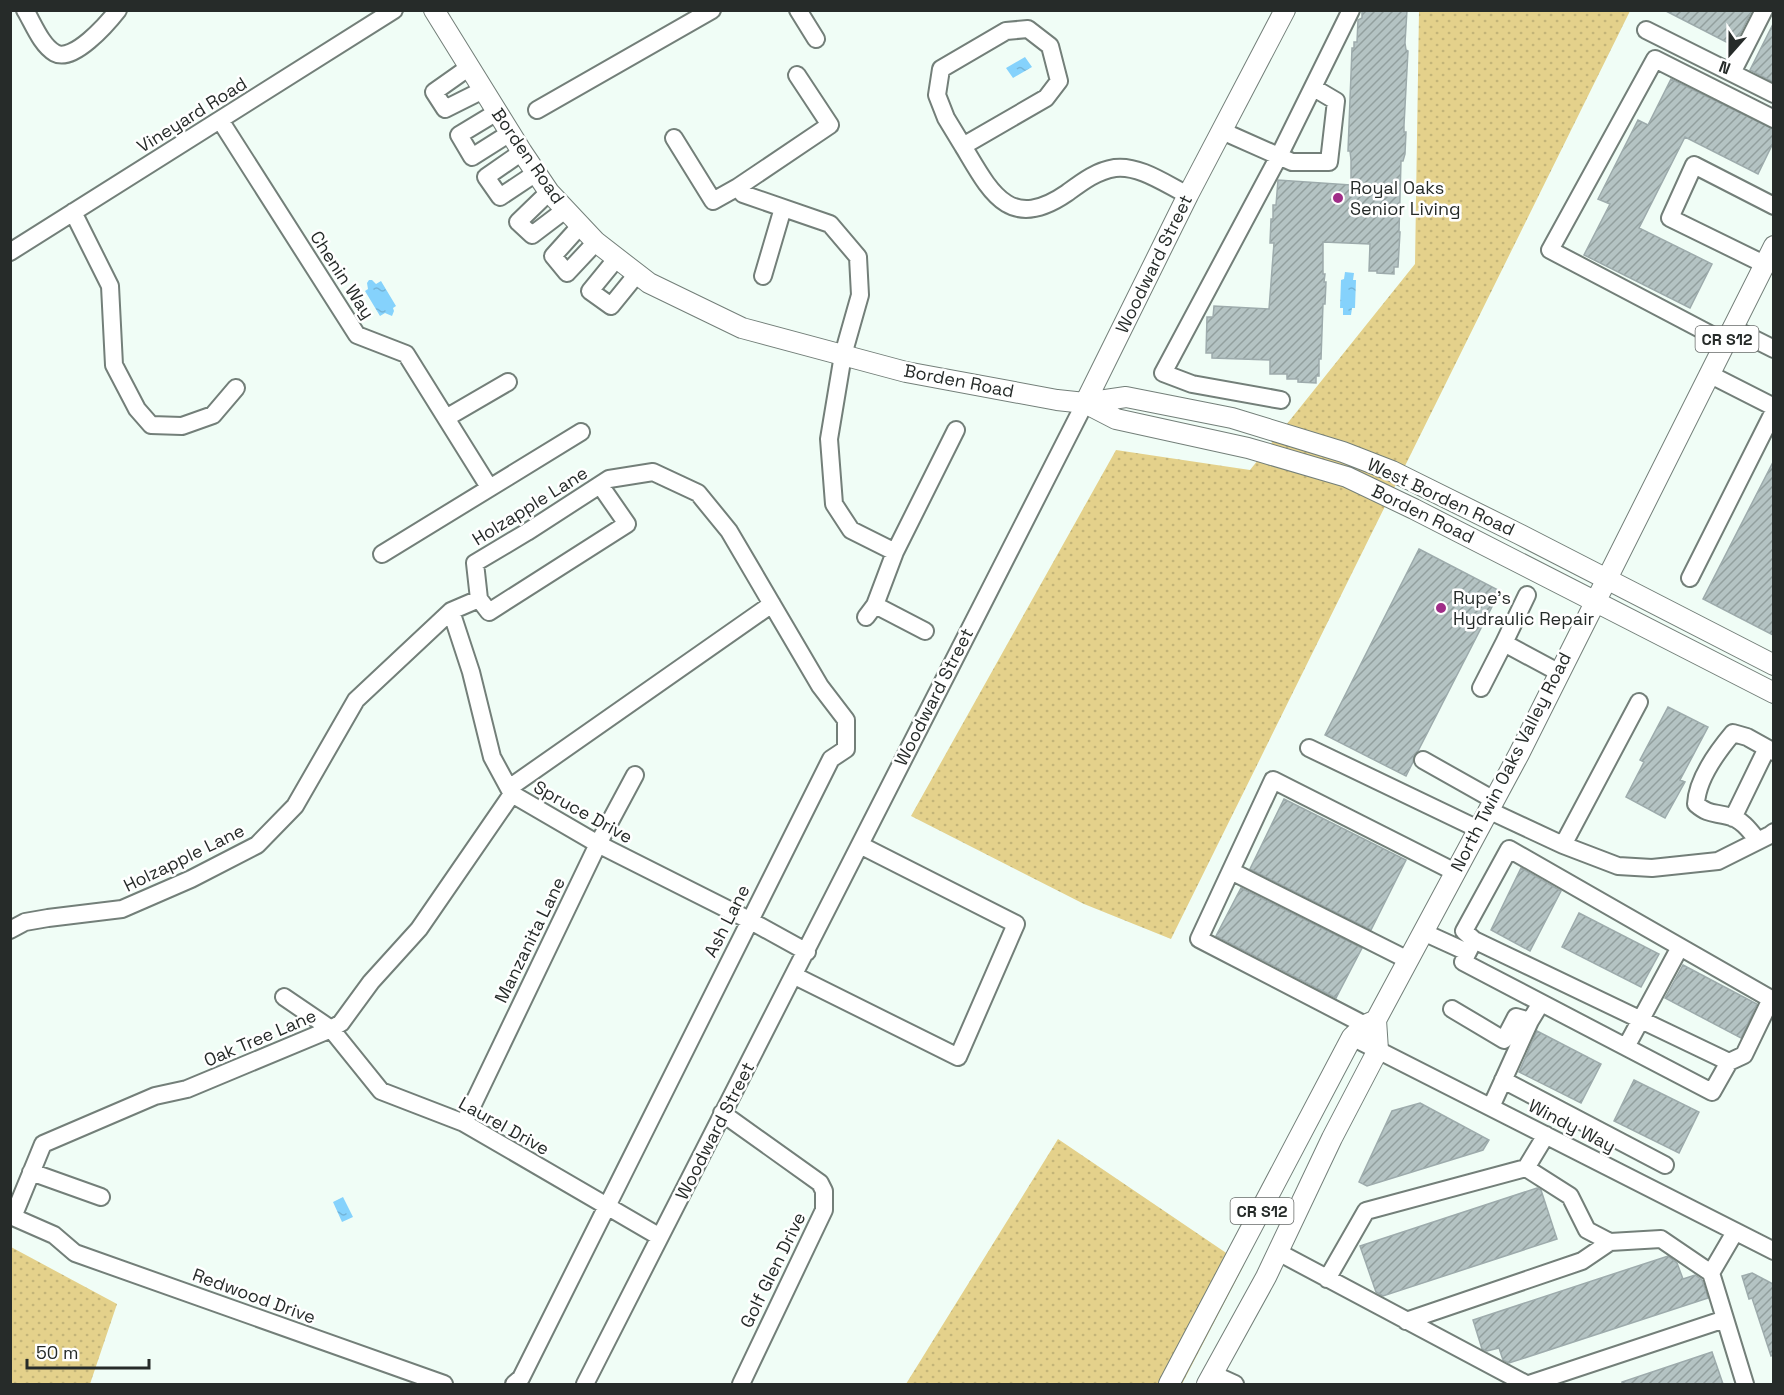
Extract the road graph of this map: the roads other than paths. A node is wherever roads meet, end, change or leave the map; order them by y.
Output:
1 (24, 10) edge
2 (118, 10) edge
3 (394, 10) edge
4 (434, 10) edge
5 (712, 10) edge
6 (798, 10) edge
7 (1351, 10) edge
8 (1764, 10) edge
9 (1280, 13) edge
10 (1646, 30) dead end
11 (816, 39) dead end
12 (468, 68) junction
13 (1732, 73) junction
14 (797, 75) dead end
15 (1314, 88) junction
16 (483, 90) junction
17 (1773, 94) edge
18 (537, 110) dead end
19 (497, 112) junction
20 (1773, 119) edge
21 (220, 120) junction
22 (1222, 131) junction
23 (510, 133) junction
24 (674, 138) dead end
25 (963, 146) junction
26 (522, 152) junction
27 (1279, 156) junction
28 (536, 173) junction
29 (738, 187) junction
30 (549, 192) junction
31 (1188, 195) junction
32 (1773, 206) edge
33 (783, 208) junction
34 (565, 210) junction
35 (73, 212) junction
36 (580, 226) junction
37 (596, 242) junction
38 (1773, 246) edge
39 (10, 252) edge
40 (617, 258) junction
41 (1764, 264) junction
42 (637, 274) junction
43 (764, 276) dead end
44 (1729, 335) junction
45 (1773, 349) edge
46 (843, 355) junction
47 (1709, 374) junction
48 (508, 382) dead end
49 (236, 388) dead end
50 (1281, 400) dead end
51 (1085, 403) junction
52 (1773, 409) edge
53 (446, 418) junction
54 (956, 430) dead end
55 (581, 432) dead end
56 (600, 485) junction
57 (489, 487) junction
58 (698, 493) joint
59 (895, 552) junction
60 (382, 554) dead end
61 (1606, 578) junction
62 (1689, 578) dead end
63 (1527, 595) dead end
64 (479, 599) junction
65 (1595, 600) junction
66 (772, 604) junction
67 (452, 611) junction
68 (926, 631) dead end
69 (1504, 643) junction
70 (1773, 666) edge
71 (1558, 672) junction
72 (1481, 688) dead end
73 (1773, 693) edge
74 (1639, 702) dead end
75 (1309, 748) dead end
76 (1770, 750) edge
77 (1423, 760) dead end
78 (635, 775) dead end
79 (511, 791) junction
80 (1491, 805) junction
81 (1733, 818) junction
82 (1478, 829) junction
83 (1773, 832) edge
84 (1758, 841) junction
85 (598, 844) junction
86 (860, 845) junction
87 (1563, 845) junction
88 (1231, 871) junction
89 (1455, 872) junction
90 (749, 920) junction
91 (10, 930) edge
92 (1423, 932) junction
93 (1471, 946) junction
94 (1680, 947) junction
95 (807, 952) junction
96 (1408, 960) junction
97 (795, 976) junction
98 (284, 997) dead end
99 (1541, 1003) junction
100 (1452, 1009) dead end
101 (1641, 1020) junction
102 (1530, 1022) junction
103 (1364, 1027) junction
104 (331, 1029) junction
105 (1626, 1047) junction
106 (1378, 1050) junction
107 (1728, 1062) junction
108 (1503, 1080) junction
109 (1491, 1107) junction
110 (723, 1113) junction
111 (464, 1123) junction
112 (1587, 1124) junction
113 (1546, 1135) junction
114 (1574, 1149) junction
115 (1665, 1165) dead end
116 (1526, 1168) junction
117 (31, 1172) junction
118 (100, 1197) dead end
119 (608, 1207) junction
120 (1736, 1232) junction
121 (54, 1235) joint
122 (660, 1237) junction
123 (1610, 1242) junction
124 (1773, 1251) edge
125 (1278, 1252) junction
126 (1711, 1273) junction
127 (1328, 1279) junction
128 (1725, 1319) junction
129 (1406, 1321) junction
130 (1210, 1379) edge
131 (444, 1384) edge
132 (514, 1384) edge
133 (585, 1384) edge
134 (741, 1384) edge
135 (1170, 1384) edge
136 (1235, 1384) edge
137 (1527, 1384) edge
138 (1745, 1384) edge

1 - 2 street
3 - 21 street, Vineyard Road
4 - 12 main road, Borden Road
5 - 18 street
6 - 11 street
7 - 15 street
8 - 13 street
9 - 22 main road, Woodward Street
10 - 13 street
12 - 16 main road, Borden Road
12 - 16 street
13 - 17 street
14 - 29 street
15 - 27 street
15 - 27 street
16 - 19 main road, Borden Road
19 - 23 main road, Borden Road
19 - 23 street
20 - 44 street
21 - 35 street, Vineyard Road
21 - 53 street, Chenin Way
22 - 27 street
22 - 31 main road, Woodward Street
23 - 26 main road, Borden Road
24 - 29 street
25 - 25 street
25 - 31 street
26 - 28 main road, Borden Road
26 - 28 street
27 - 50 street
28 - 30 main road, Borden Road
29 - 33 street
30 - 34 main road, Borden Road
30 - 34 street
31 - 51 main road, Woodward Street
32 - 41 street
33 - 43 street
33 - 46 street
34 - 36 main road, Borden Road
35 - 39 street, Vineyard Road
35 - 49 street
36 - 37 main road, Borden Road
36 - 37 street
37 - 40 main road, Borden Road
38 - 41 main road, North Twin Oaks Valley Road / CR S12
40 - 42 main road, Borden Road
40 - 42 street
41 - 44 main road, North Twin Oaks Valley Road / CR S12
42 - 46 main road, Borden Road
44 - 45 street
44 - 47 main road, North Twin Oaks Valley Road / CR S12
46 - 51 main road, Borden Road
46 - 59 street
47 - 52 street
47 - 61 main road, North Twin Oaks Valley Road / CR S12
48 - 53 street
51 - 61 main road, West Borden Road
51 - 65 main road, Borden Road
51 - 86 street, Woodward Street
52 - 62 street
53 - 57 street, Chenin Way
54 - 59 street
55 - 57 street
56 - 58 street, Holzapple Lane
56 - 64 street, Holzapple Lane
56 - 64 street
57 - 60 street
58 - 66 street, Ash Lane
59 - 68 street
61 - 65 main road, North Twin Oaks Valley Road / CR S12
61 - 70 main road, West Borden Road
63 - 69 street
64 - 67 street, Holzapple Lane
65 - 71 main road, North Twin Oaks Valley Road / CR S12
65 - 73 main road
66 - 79 street
66 - 90 street, Ash Lane
67 - 79 street, Spruce Drive
67 - 91 street, Holzapple Lane
69 - 71 street
69 - 72 street
71 - 80 main road, North Twin Oaks Valley Road / CR S12
74 - 87 street
75 - 82 street
76 - 81 street
76 - 81 street
77 - 80 street
78 - 85 street, Manzanita Lane
79 - 85 street, Spruce Drive
79 - 104 street, Oak Tree Lane
80 - 82 main road, North Twin Oaks Valley Road / CR S12
80 - 87 street
81 - 84 street
82 - 89 main road, North Twin Oaks Valley Road / CR S12
83 - 84 street
84 - 87 street
85 - 90 street, Spruce Drive
85 - 111 street, Manzanita Lane
86 - 95 street, Woodward Street
86 - 97 street
88 - 89 street
88 - 96 street
88 - 103 street, Windy Way
89 - 92 main road, North Twin Oaks Valley Road / CR S12
90 - 95 street, Spruce Drive
90 - 119 street, Ash Lane
92 - 93 street
92 - 96 main road, North Twin Oaks Valley Road / CR S12
93 - 94 street
93 - 99 street
93 - 101 street
94 - 101 street
94 - 107 street
95 - 97 street, Woodward Street
96 - 103 main road, North Twin Oaks Valley Road / CR S12
97 - 110 street, Woodward Street
98 - 104 street, Laurel Drive
99 - 102 street
99 - 105 street
100 - 102 street
101 - 105 street
101 - 107 street
102 - 108 street
103 - 106 main road
103 - 106 street, Windy Way
103 - 135 main road, North Twin Oaks Valley Road / CR S12
104 - 111 street, Laurel Drive
104 - 117 street, Oak Tree Lane
105 - 107 street
106 - 109 street, Windy Way
106 - 125 main road, CR S12
108 - 109 street
108 - 112 street
109 - 113 street, Windy Way
110 - 122 street, Woodward Street
110 - 134 street, Golf Glen Drive
111 - 119 street, Laurel Drive
112 - 114 street
112 - 115 street
113 - 114 street, Windy Way
113 - 116 street
114 - 120 street, Windy Way
116 - 123 street
116 - 127 street
117 - 118 street
117 - 121 street, Oak Tree Lane
119 - 122 street, Laurel Drive
119 - 132 street, Ash Lane
120 - 124 street, Windy Way
120 - 126 street
121 - 131 street, Redwood Drive
122 - 133 street, Woodward Street
123 - 126 street
123 - 129 street
125 - 127 street
125 - 130 main road, CR S12
126 - 128 street
127 - 129 street
128 - 137 street
128 - 138 street
129 - 137 street
130 - 136 street

